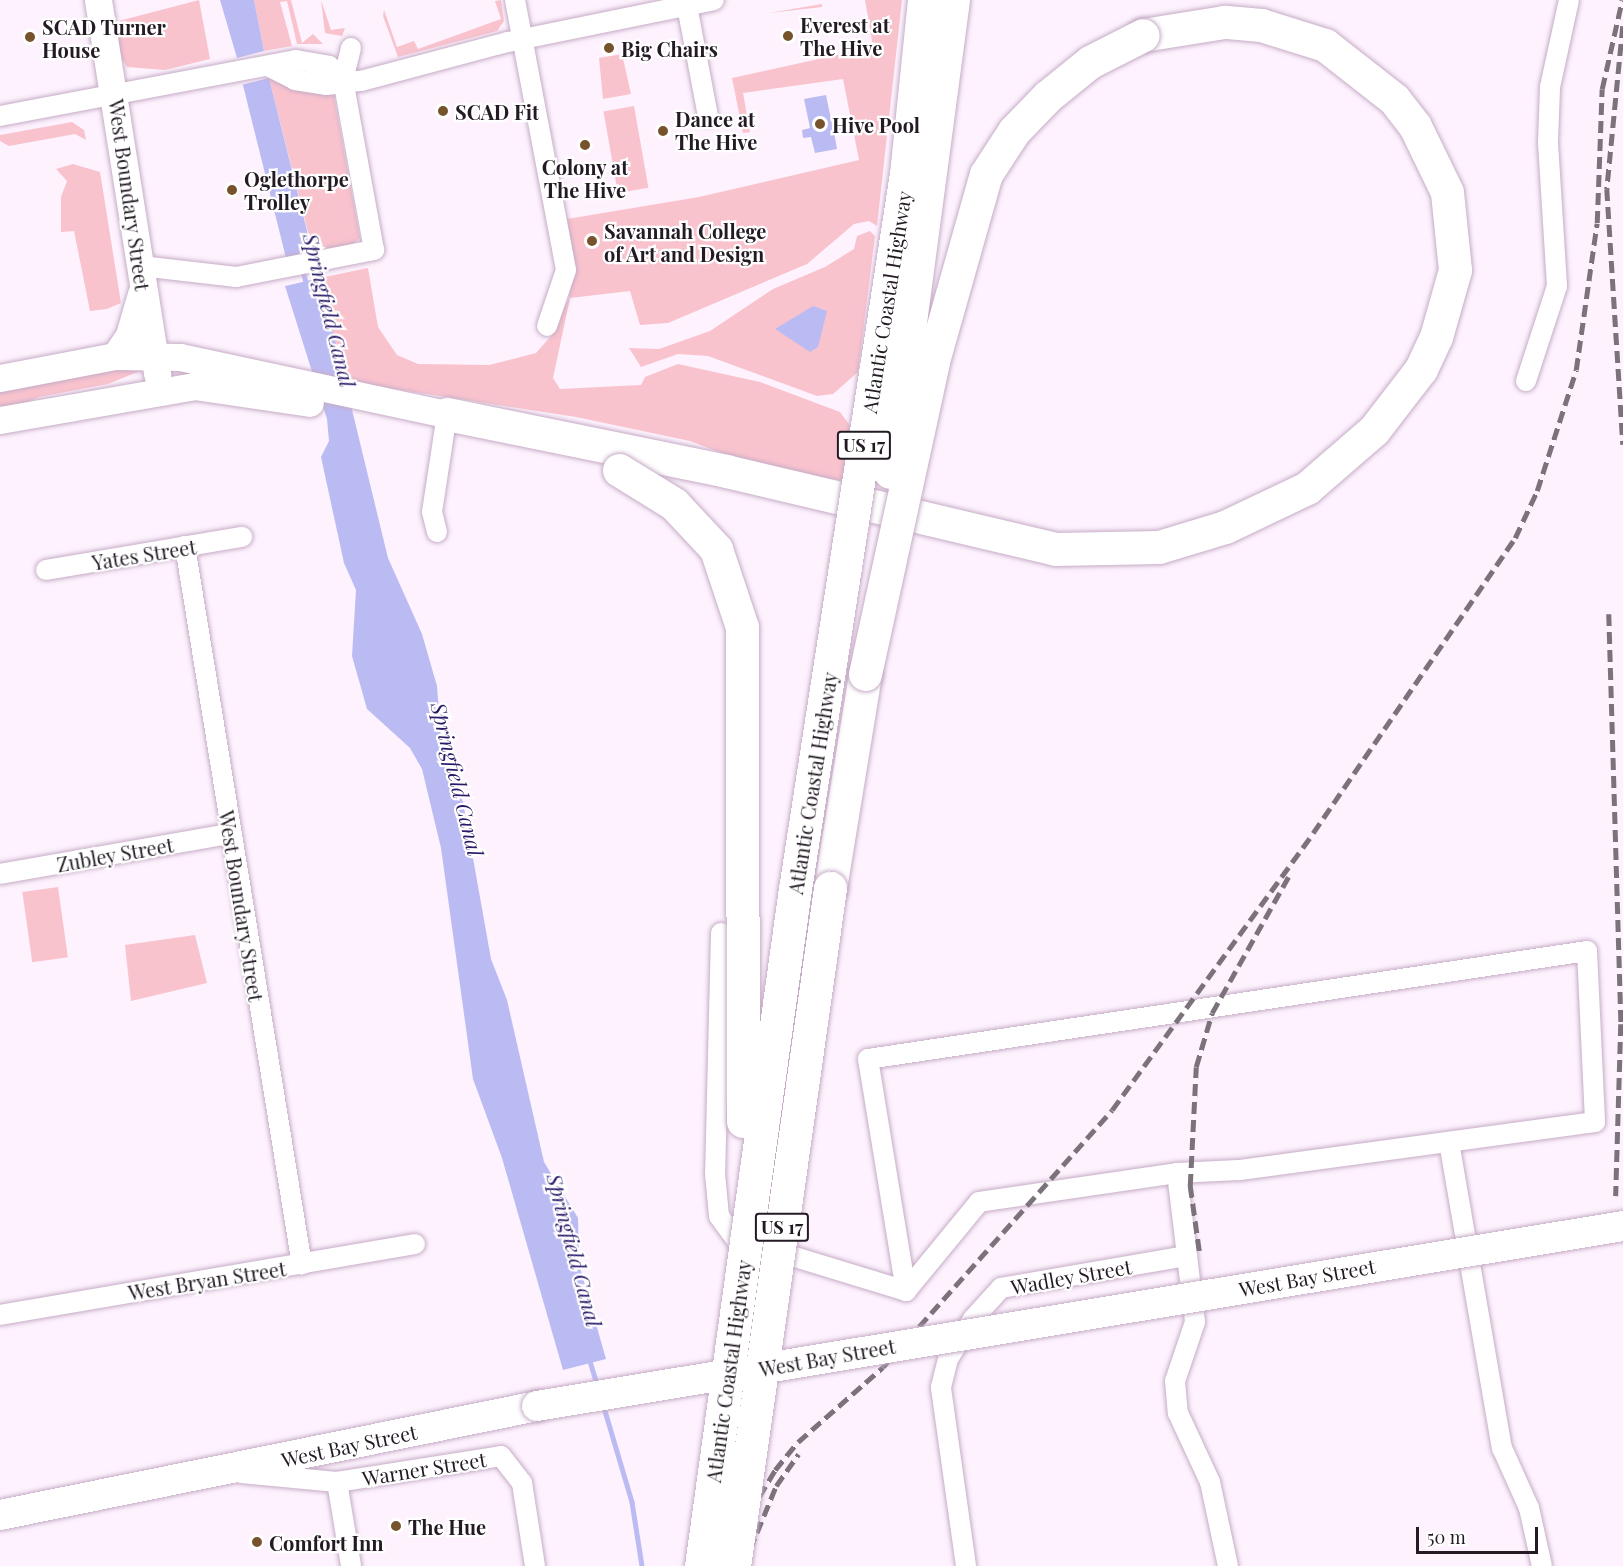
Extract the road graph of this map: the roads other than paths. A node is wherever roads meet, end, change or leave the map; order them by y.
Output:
1 (98, 0) edge
2 (515, 0) edge
3 (714, 0) edge
4 (924, 0) edge
5 (953, 0) edge
6 (1569, 0) edge
7 (687, 6) junction
8 (524, 38) junction
9 (351, 48) dead end
10 (343, 80) junction
11 (116, 96) junction
12 (0, 116) edge
13 (708, 117) dead end
14 (142, 275) junction
15 (547, 326) dead end
16 (115, 356) junction
17 (155, 357) junction
18 (0, 378) edge
19 (1526, 381) dead end
20 (289, 389) junction
21 (160, 390) junction
22 (0, 420) edge
23 (431, 420) junction
24 (437, 532) dead end
25 (242, 537) dead end
26 (185, 546) junction
27 (46, 570) dead end
28 (865, 674) junction
29 (230, 834) junction
30 (0, 873) edge
31 (721, 933) dead end
32 (1449, 1142) junction
33 (1177, 1173) junction
34 (1623, 1227) edge
35 (415, 1244) dead end
36 (1187, 1256) junction
37 (302, 1265) junction
38 (742, 1268) junction
39 (906, 1291) junction
40 (0, 1315) edge
41 (222, 1471) junction
42 (337, 1482) junction
43 (0, 1515) edge
44 (351, 1566) edge
45 (534, 1566) edge
46 (701, 1566) edge
47 (734, 1566) edge
48 (966, 1566) edge
49 (1228, 1566) edge
50 (1542, 1566) edge

1 - 11 main road, West Boundary Street
2 - 8 street
3 - 7 street
4 - 38 highway, Atlantic Coastal Highway / US 17, bridge
5 - 28 highway, Atlantic Coastal Highway / US 17, bridge
6 - 19 street
7 - 8 street
7 - 13 street
8 - 10 street
8 - 15 street
9 - 10 street
10 - 11 street
10 - 14 street
11 - 12 street
11 - 14 main road, West Boundary Street
14 - 16 main road
14 - 17 main road, West Boundary Street
16 - 17 main road
16 - 18 main road
17 - 20 main road
17 - 21 main road, West Boundary Street
20 - 21 main road
20 - 23 main road
21 - 22 main road
23 - 24 street
23 - 28 highway, bridge
23 - 38 highway, bridge
25 - 26 street, Yates Street
26 - 27 street, Yates Street
26 - 29 street, West Boundary Street
28 - 47 highway, Atlantic Coastal Highway / US 17, bridge
29 - 30 street, Zubley Street
29 - 37 street, West Boundary Street
31 - 39 street
32 - 33 street
32 - 39 street
32 - 50 street
33 - 36 street
33 - 39 street
34 - 41 main road, West Bay Street, bridge
35 - 37 street, West Bryan Street
36 - 48 street, Wadley Street
36 - 49 street
37 - 40 street, West Bryan Street
38 - 46 highway, Atlantic Coastal Highway / US 17, bridge
41 - 42 street
41 - 43 main road, West Bay Street
42 - 44 street
42 - 45 street, Warner Street

